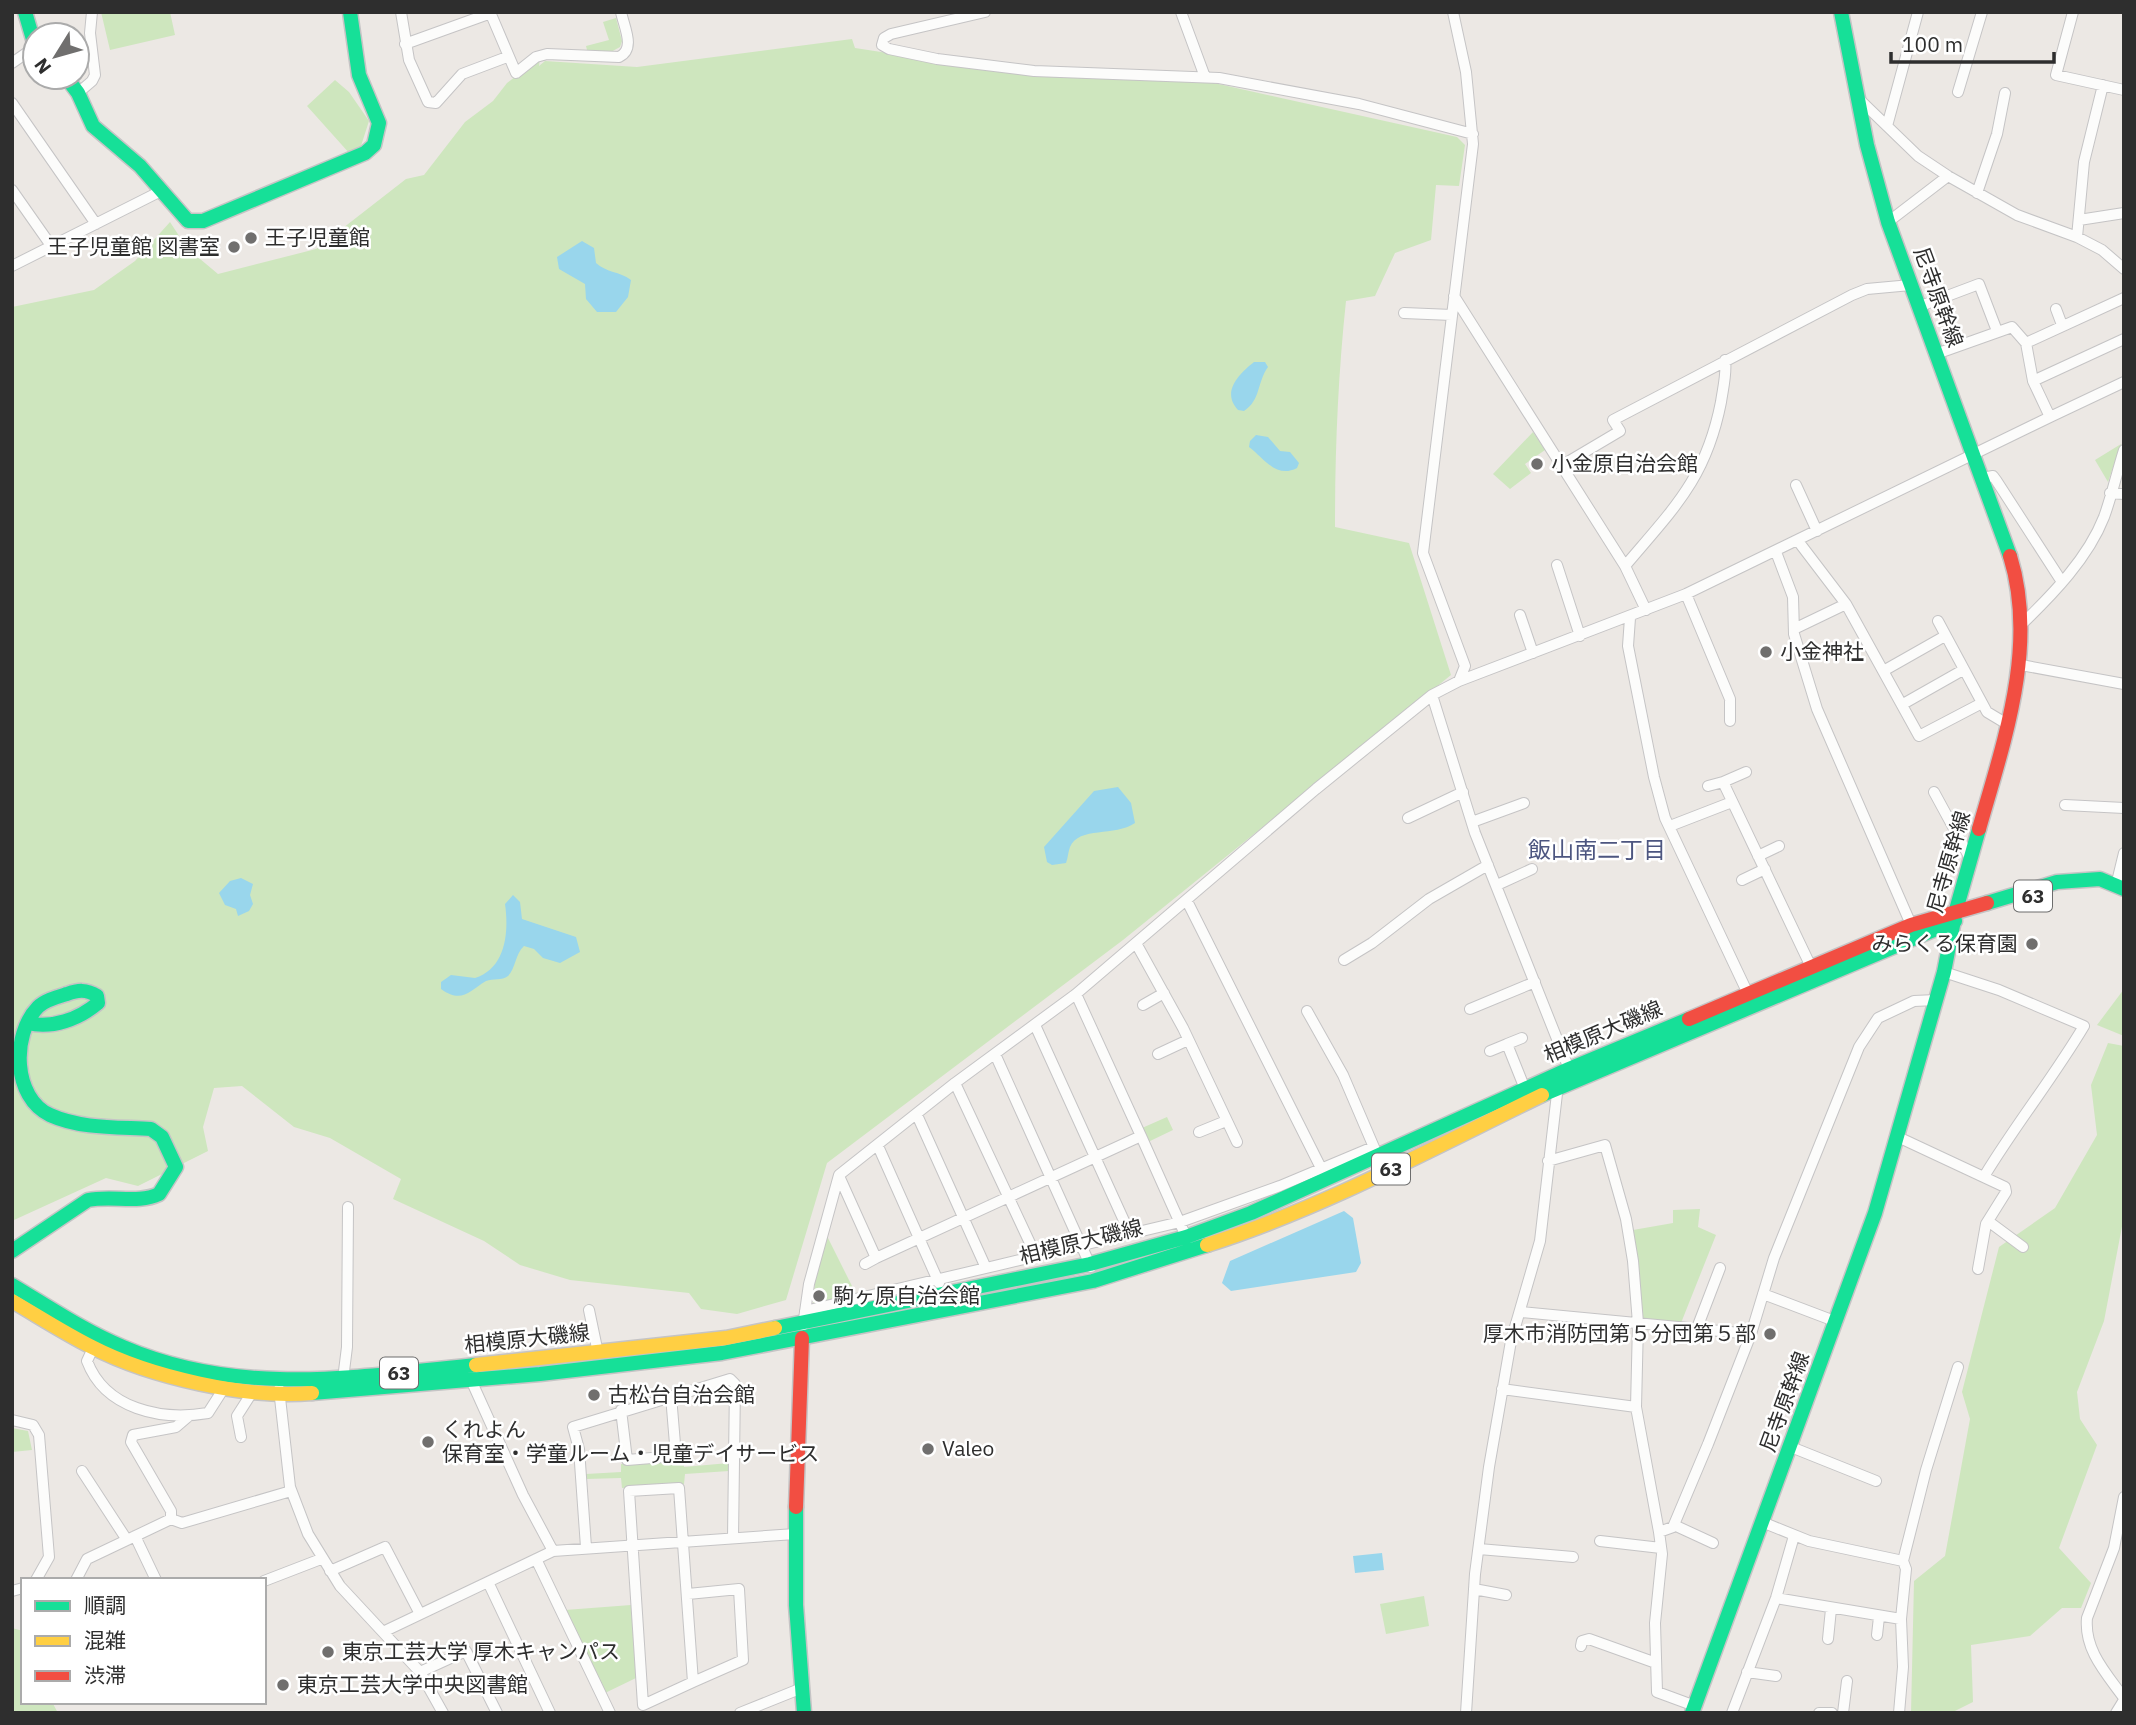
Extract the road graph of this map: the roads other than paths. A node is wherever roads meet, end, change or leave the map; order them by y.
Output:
1 (92, 12) edge
2 (350, 12) edge
3 (401, 12) edge
4 (490, 12) edge
5 (621, 12) edge
6 (985, 12) edge
7 (1181, 12) edge
8 (1453, 12) edge
9 (1841, 12) edge
10 (1918, 12) edge
11 (2073, 12) edge
12 (1979, 13) edge
13 (405, 44) junction
14 (507, 57) junction
15 (1205, 77) junction
16 (2103, 85) junction
17 (2124, 90) edge
18 (1958, 92) dead end
19 (78, 93) joint
20 (1857, 97) junction
21 (2001, 98) dead end
22 (12, 103) edge
23 (1887, 126) junction
24 (1473, 134) junction
25 (1948, 176) junction
26 (12, 190) edge
27 (161, 191) junction
28 (1977, 193) junction
29 (2124, 213) edge
30 (2079, 220) junction
31 (1888, 222) junction
32 (96, 224) junction
33 (2077, 237) junction
34 (52, 247) junction
35 (12, 266) edge
36 (2124, 269) edge
37 (1911, 285) junction
38 (1454, 296) junction
39 (2124, 298) edge
40 (1918, 307) junction
41 (2056, 309) dead end
42 (1404, 313) dead end
43 (1452, 314) junction
44 (2062, 325) junction
45 (1997, 331) junction
46 (2124, 339) edge
47 (2026, 343) junction
48 (1936, 354) junction
49 (1725, 360) junction
50 (2033, 381) junction
51 (2124, 382) edge
52 (2050, 417) junction
53 (2124, 450) edge
54 (1974, 454) junction
55 (1561, 466) junction
56 (1982, 478) junction
57 (1795, 490) dead end
58 (2110, 493) junction
59 (2124, 494) edge
60 (1817, 531) junction
61 (1798, 541) junction
62 (1776, 552) junction
63 (1557, 565) dead end
64 (1625, 566) junction
65 (2062, 582) junction
66 (1686, 594) junction
67 (1846, 604) junction
68 (1646, 610) junction
69 (1520, 615) dead end
70 (1630, 618) junction
71 (1938, 621) dead end
72 (2022, 624) junction
73 (1794, 629) junction
74 (1580, 636) junction
75 (1945, 636) junction
76 (1533, 653) junction
77 (2021, 665) junction
78 (1885, 670) junction
79 (1963, 670) junction
80 (1459, 681) junction
81 (2124, 684) edge
82 (1432, 695) junction
83 (1982, 703) junction
84 (1903, 704) junction
85 (1731, 721) dead end
86 (2007, 724) junction
87 (1746, 772) dead end
88 (1723, 782) junction
89 (1708, 786) dead end
90 (1463, 792) junction
91 (1934, 792) dead end
92 (1732, 802) junction
93 (2065, 805) dead end
94 (1519, 808) dead end
95 (2124, 808) edge
96 (1410, 819) dead end
97 (1472, 822) junction
98 (1670, 826) junction
99 (1779, 846) dead end
100 (2124, 853) edge
101 (1758, 856) junction
102 (1971, 860) junction
103 (1488, 865) junction
104 (1532, 869) dead end
105 (1765, 869) junction
106 (1742, 880) dead end
107 (1497, 886) junction
108 (2120, 888) edge
109 (1186, 901) junction
110 (1955, 916) junction
111 (1913, 930) junction
112 (1137, 944) junction
113 (1344, 960) dead end
114 (1814, 972) junction
115 (1944, 972) junction
116 (1535, 982) junction
117 (1164, 993) junction
118 (1076, 994) junction
119 (1750, 998) junction
120 (1936, 999) junction
121 (1143, 1005) dead end
122 (1471, 1009) dead end
123 (1307, 1012) dead end
124 (28, 1023) dead end
125 (1035, 1025) junction
126 (1522, 1038) dead end
127 (1188, 1040) junction
128 (1507, 1044) junction
129 (1490, 1051) dead end
130 (995, 1054) junction
131 (1158, 1054) dead end
132 (1569, 1069) junction
133 (955, 1083) junction
134 (1556, 1088) junction
135 (1525, 1089) junction
136 (917, 1115) junction
137 (1226, 1121) junction
138 (1199, 1132) dead end
139 (1141, 1136) junction
140 (1898, 1137) junction
141 (1237, 1142) dead end
142 (878, 1146) junction
143 (1376, 1151) junction
144 (1095, 1157) junction
145 (1548, 1161) junction
146 (1386, 1171) junction
147 (839, 1175) junction
148 (1324, 1175) junction
149 (1985, 1175) junction
150 (1052, 1177) junction
151 (1008, 1196) junction
152 (348, 1208) dead end
153 (964, 1216) junction
154 (1987, 1221) junction
155 (1180, 1222) junction
156 (1130, 1234) junction
157 (919, 1237) junction
158 (1186, 1237) junction
159 (1082, 1245) junction
160 (2023, 1247) dead end
161 (12, 1251) edge
162 (1191, 1252) junction
163 (1035, 1256) junction
164 (876, 1258) junction
165 (865, 1264) dead end
166 (1090, 1264) junction
167 (986, 1268) junction
168 (1720, 1268) dead end
169 (1978, 1269) dead end
170 (938, 1279) junction
171 (1094, 1281) junction
172 (12, 1285) edge
173 (1763, 1294) junction
174 (941, 1296) junction
175 (12, 1301) edge
176 (589, 1310) dead end
177 (945, 1311) junction
178 (1521, 1312) junction
179 (1837, 1322) junction
180 (1638, 1323) junction
181 (804, 1324) junction
182 (1697, 1328) junction
183 (1751, 1334) junction
184 (93, 1348) junction
185 (598, 1353) junction
186 (1958, 1367) dead end
187 (343, 1379) junction
188 (471, 1380) junction
189 (279, 1387) junction
190 (224, 1388) junction
191 (1502, 1389) junction
192 (253, 1391) junction
193 (671, 1396) junction
194 (1636, 1407) junction
195 (621, 1410) junction
196 (190, 1415) junction
197 (12, 1420) edge
198 (241, 1437) dead end
199 (1791, 1447) junction
200 (82, 1471) dead end
201 (1876, 1480) dead end
202 (291, 1491) junction
203 (2124, 1497) edge
204 (171, 1519) junction
205 (1762, 1522) junction
206 (1674, 1525) junction
207 (1658, 1532) junction
208 (795, 1534) junction
209 (1794, 1536) junction
210 (131, 1538) junction
211 (733, 1538) junction
212 (1600, 1541) dead end
213 (683, 1542) junction
214 (1713, 1543) dead end
215 (633, 1545) junction
216 (586, 1548) junction
217 (1661, 1548) junction
218 (1479, 1549) junction
219 (553, 1551) junction
220 (1535, 1553) junction
221 (1573, 1557) dead end
222 (321, 1559) junction
223 (536, 1559) junction
224 (1903, 1562) junction
225 (1534, 1564) dead end
226 (83, 1567) junction
227 (330, 1571) junction
228 (37, 1578) edge
229 (77, 1578) edge
230 (89, 1578) edge
231 (155, 1578) edge
232 (266, 1580) edge
233 (488, 1582) junction
234 (1474, 1589) junction
235 (688, 1594) junction
236 (1506, 1595) dead end
237 (1776, 1598) junction
238 (1831, 1609) junction
239 (421, 1614) junction
240 (1879, 1617) junction
241 (1901, 1619) junction
242 (385, 1632) junction
243 (1877, 1635) dead end
244 (1828, 1639) dead end
245 (1581, 1646) dead end
246 (1656, 1663) junction
247 (420, 1672) junction
248 (1746, 1672) junction
249 (1776, 1676) dead end
250 (693, 1682) junction
251 (1844, 1685) dead end
252 (802, 1688) junction
253 (2124, 1699) edge
254 (1693, 1709) edge
255 (443, 1713) edge
256 (496, 1713) edge
257 (550, 1713) edge
258 (610, 1713) edge
259 (740, 1713) edge
260 (804, 1713) edge
261 (1466, 1713) edge
262 (1732, 1713) edge
263 (1819, 1713) edge
264 (1832, 1713) edge
265 (1843, 1713) edge
266 (1899, 1713) edge
267 (2116, 1713) edge

1 - 19 street
2 - 27 main road
3 - 13 street
4 - 13 street
4 - 14 street
5 - 14 street
6 - 15 street
7 - 15 street
8 - 24 street
9 - 20 main road, 尼寺原幹線
10 - 23 street
11 - 16 street
12 - 18 street
13 - 14 street
15 - 24 street
16 - 17 street
16 - 30 street
19 - 27 main road
20 - 23 street
20 - 31 main road, 尼寺原幹線
21 - 28 street
22 - 32 street
23 - 25 street
24 - 38 street
25 - 28 street
25 - 31 street
26 - 34 street
27 - 32 street
28 - 33 street
29 - 30 street
30 - 33 street
31 - 37 main road, 尼寺原幹線
32 - 34 street
33 - 36 street
34 - 35 street
37 - 40 main road, 尼寺原幹線
37 - 49 street
38 - 43 street
38 - 55 street
39 - 44 street
40 - 45 street
40 - 48 main road, 尼寺原幹線
41 - 44 street
42 - 43 street
43 - 80 street
44 - 47 street
45 - 47 street
45 - 48 street
46 - 50 street
47 - 50 street
48 - 54 main road, 尼寺原幹線
49 - 55 street
49 - 64 street
50 - 52 street
51 - 52 street
52 - 54 street
53 - 58 street
54 - 56 main road, 尼寺原幹線
54 - 60 street
55 - 64 street
56 - 65 street
56 - 72 main road, 尼寺原幹線
57 - 60 street
58 - 59 street
58 - 65 street
60 - 61 street
61 - 62 street
61 - 67 street
62 - 66 street
62 - 73 street
63 - 74 street
64 - 68 street
65 - 72 street
66 - 68 street
66 - 85 street
67 - 73 street
67 - 78 street
68 - 70 street
69 - 76 street
70 - 74 street
70 - 98 street
71 - 75 street
72 - 77 main road, 尼寺原幹線
73 - 111 street
74 - 76 street
75 - 78 street
75 - 79 street
76 - 80 street
77 - 81 street
77 - 86 main road, 尼寺原幹線
78 - 84 street
79 - 83 street
79 - 84 street
80 - 82 street
82 - 90 street
82 - 109 street
83 - 84 street
83 - 86 street
86 - 102 main road, 尼寺原幹線
87 - 88 street
88 - 89 street
88 - 92 street
90 - 96 street
90 - 97 street
91 - 102 street
92 - 98 street
92 - 101 street
93 - 95 street
94 - 97 street
97 - 103 street
98 - 119 street
99 - 101 street
100 - 108 street
101 - 105 street
102 - 110 main road, 尼寺原幹線
103 - 107 street
103 - 113 street
104 - 107 street
105 - 106 street
105 - 114 street
107 - 116 street
108 - 110 main road, 相模原大磯線 / 63
109 - 112 street
109 - 148 street
110 - 111 main road, 相模原大磯線 / 63
110 - 115 main road, 尼寺原幹線
111 - 114 main road, 相模原大磯線 / 63
112 - 117 street
112 - 118 street
114 - 119 main road, 相模原大磯線 / 63
115 - 120 main road, 尼寺原幹線
115 - 149 street
116 - 122 street
116 - 132 street
117 - 121 street
117 - 127 street
118 - 125 street
118 - 139 street
119 - 132 main road, 相模原大磯線 / 63
119 - 134 main road, 相模原大磯線 / 63
120 - 140 main road, 尼寺原幹線
120 - 173 street
123 - 143 street
124 - 161 main road
125 - 130 street
125 - 144 street
126 - 128 street
127 - 131 street
127 - 137 street
128 - 129 street
128 - 135 street
130 - 133 street
130 - 150 street
132 - 134 street
132 - 135 main road, 相模原大磯線 / 63
133 - 136 street
133 - 151 street
134 - 145 street
134 - 146 main road, 相模原大磯線 / 63
135 - 143 main road, 相模原大磯線 / 63
136 - 142 street
136 - 153 street
137 - 138 street
137 - 141 street
139 - 144 street
139 - 155 street
140 - 149 street
140 - 179 main road, 尼寺原幹線
142 - 147 street
142 - 157 street
143 - 146 street
143 - 148 main road, 相模原大磯線 / 63
144 - 150 street
144 - 156 street
145 - 178 street
145 - 180 street
146 - 162 main road, 相模原大磯線 / 63
147 - 164 street
147 - 181 street
148 - 155 street
148 - 158 main road, 相模原大磯線 / 63
149 - 154 street
150 - 151 street
150 - 159 street
151 - 153 street
151 - 163 street
152 - 187 street
153 - 157 street
153 - 167 street
154 - 160 street
154 - 169 street
155 - 156 street
155 - 158 street
156 - 159 street
157 - 164 street
157 - 170 street
158 - 162 street
158 - 166 main road, 相模原大磯線 / 63
159 - 163 street
159 - 166 street
162 - 171 main road, 相模原大磯線 / 63
163 - 167 street
164 - 165 street
166 - 171 street
166 - 174 main road, 相模原大磯線 / 63
167 - 170 street
168 - 182 street
170 - 174 street
170 - 181 street
171 - 177 main road, 相模原大磯線 / 63
172 - 189 main road, 相模原大磯線 / 63
173 - 179 street
173 - 183 street
174 - 177 street
174 - 181 main road, 相模原大磯線 / 63
175 - 184 main road, 相模原大磯線 / 63
176 - 185 street
177 - 181 main road, 相模原大磯線 / 63
178 - 180 street
178 - 191 street
179 - 199 main road, 尼寺原幹線
180 - 182 street
180 - 194 street
181 - 185 main road, 相模原大磯線 / 63
181 - 188 main road, 相模原大磯線 / 63
181 - 208 main road
182 - 183 street
183 - 206 street
184 - 190 main road, 相模原大磯線 / 63
184 - 196 street
185 - 187 main road, 相模原大磯線 / 63
186 - 224 street
187 - 189 main road, 相模原大磯線 / 63
188 - 189 main road, 相模原大磯線 / 63
188 - 219 street
189 - 192 main road, 相模原大磯線 / 63
189 - 202 street
190 - 192 main road, 相模原大磯線 / 63
190 - 196 street
191 - 194 street
191 - 218 street
192 - 198 street
193 - 195 street
193 - 195 street
193 - 211 street
194 - 207 street
195 - 216 street
196 - 204 street
197 - 228 street
199 - 201 street
199 - 205 main road, 尼寺原幹線
200 - 210 street
202 - 204 street
202 - 222 street
203 - 253 street
204 - 210 street
205 - 209 street
205 - 254 main road, 尼寺原幹線
206 - 207 street
206 - 214 street
207 - 217 street
208 - 211 street
208 - 252 main road
209 - 224 street
209 - 237 street
210 - 226 street
210 - 231 street
211 - 213 street
212 - 217 street
213 - 215 street
213 - 215 street
213 - 235 street
215 - 216 street
215 - 250 street
216 - 219 street
217 - 246 street
218 - 220 street
218 - 234 street
219 - 223 street
220 - 221 street
220 - 225 street
222 - 227 street
222 - 232 street
223 - 233 street
223 - 258 street
224 - 241 street
226 - 229 street
226 - 230 street
227 - 239 street
227 - 242 street
233 - 239 street
233 - 257 street
234 - 236 street
234 - 261 street
235 - 250 street
235 - 250 street
237 - 238 street
237 - 248 street
238 - 240 street
238 - 244 street
239 - 242 street
240 - 241 street
240 - 243 street
241 - 266 street
242 - 247 street
245 - 246 street
246 - 254 street
247 - 255 street
247 - 256 street
248 - 249 street
248 - 262 street
251 - 265 street
252 - 259 street
252 - 260 main road
253 - 267 street
263 - 264 street

